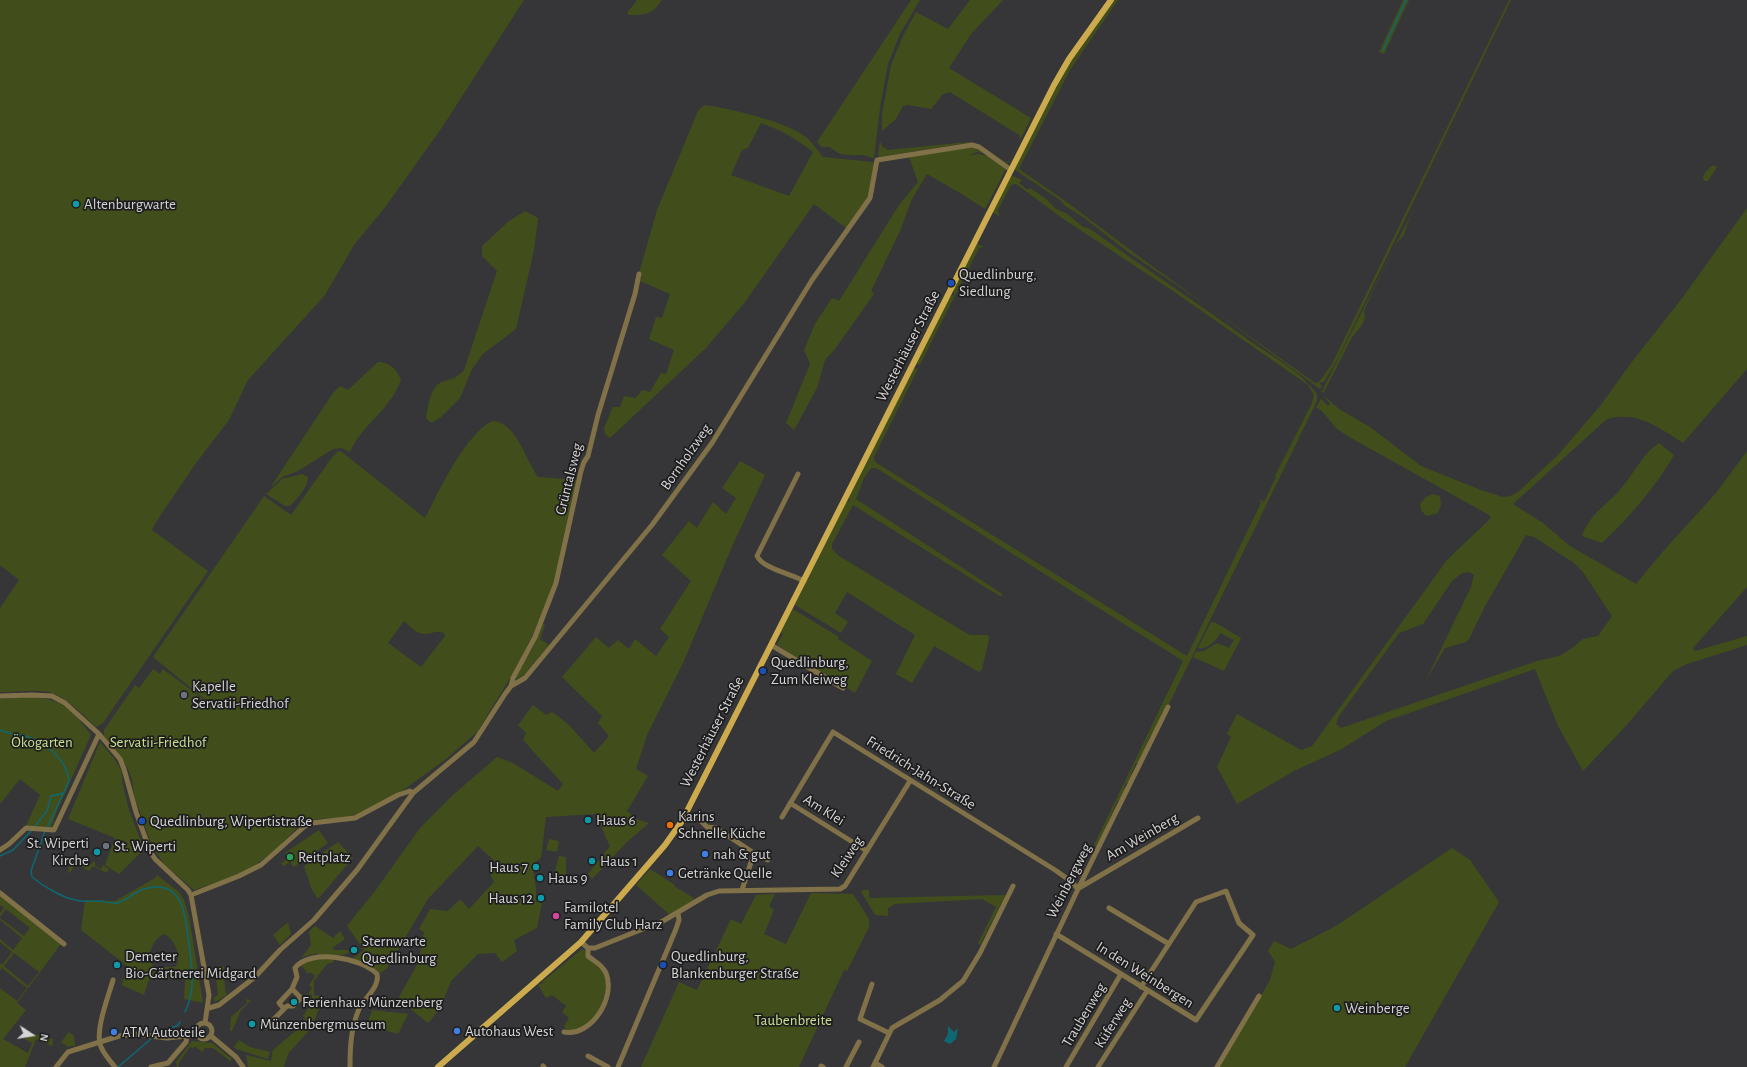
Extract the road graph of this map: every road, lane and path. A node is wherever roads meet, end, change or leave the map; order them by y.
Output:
1 (1111, 0) edge
2 (1011, 170) junction
3 (638, 274) dead end
4 (798, 474) dead end
5 (804, 581) junction
6 (771, 645) junction
7 (511, 686) junction
8 (843, 688) dead end
9 (0, 696) edge
10 (1168, 707) dead end
11 (98, 734) junction
12 (910, 781) junction
13 (413, 793) junction
14 (790, 803) junction
15 (782, 817) dead end
16 (698, 818) dead end
17 (1198, 818) dead end
18 (0, 850) edge
19 (867, 851) junction
20 (754, 853) junction
21 (768, 860) dead end
22 (1013, 886) dead end
23 (1078, 889) junction
24 (742, 890) junction
25 (0, 893) edge
26 (191, 895) junction
27 (1109, 908) dead end
28 (678, 913) junction
29 (1056, 934) junction
30 (582, 942) junction
31 (64, 944) dead end
32 (1169, 944) junction
33 (588, 948) junction
34 (1121, 974) junction
35 (114, 980) dead end
36 (872, 984) dead end
37 (1141, 987) junction
38 (292, 989) junction
39 (1147, 991) junction
40 (1259, 996) dead end
41 (208, 1008) junction
42 (284, 1009) junction
43 (205, 1024) junction
44 (266, 1027) dead end
45 (564, 1032) dead end
46 (889, 1033) junction
47 (197, 1034) junction
48 (211, 1036) junction
49 (187, 1037) junction
50 (100, 1042) junction
51 (859, 1042) dead end
52 (588, 1056) dead end
53 (874, 1065) edge
54 (167, 1066) edge
55 (56, 1067) edge
56 (115, 1067) edge
57 (151, 1067) edge
58 (243, 1067) edge
59 (350, 1067) edge
60 (438, 1067) edge
61 (608, 1067) edge
62 (618, 1067) edge
63 (846, 1067) edge
64 (882, 1067) edge
65 (994, 1067) edge
66 (1066, 1067) edge
67 (1098, 1067) edge
68 (1217, 1067) edge

1 - 2 main road, Westerhäuser Straße
2 - 5 main road, Westerhäuser Straße
2 - 7 street, Bornholzweg
3 - 7 street, Grüntalsweg
4 - 5 street
5 - 6 main road, Westerhäuser Straße
6 - 8 street
6 - 30 main road, Westerhäuser Straße
7 - 13 street, Bornholzweg
9 - 11 street
10 - 23 street, Weinbergweg
11 - 18 street
11 - 26 street
12 - 14 street, Friedrich-Jahn-Straße
12 - 19 street, Kleiweg
12 - 23 street, Friedrich-Jahn-Straße
13 - 26 street
13 - 41 street
14 - 15 street, Friedrich-Jahn-Straße
14 - 19 street, Am Klei
16 - 20 street
17 - 23 street, Am Weinberg
19 - 24 street, Kleiweg
20 - 21 street
20 - 24 street
22 - 46 street
23 - 29 street, Weinbergweg
24 - 28 street, Kleiweg
25 - 31 street
26 - 41 street
27 - 32 street
28 - 33 street, Kleiweg
28 - 62 street
29 - 34 street, In den Weinbergen
29 - 65 street, Weinbergweg
30 - 33 street
30 - 60 main road, Westerhäuser Straße
32 - 37 street
32 - 39 street, In den Weinbergen
33 - 45 street
34 - 37 street, In den Weinbergen
34 - 66 street, Traubenweg
35 - 50 street
36 - 46 street
37 - 39 street, In den Weinbergen
38 - 42 street
38 - 42 street
38 - 59 street
39 - 67 street, Küferweg
40 - 68 street
41 - 43 street
42 - 44 street
43 - 47 street
43 - 48 street
46 - 53 street
47 - 48 street
47 - 49 street
48 - 58 street
49 - 50 street
49 - 54 street
50 - 55 street
50 - 56 street
51 - 63 street
52 - 61 street
53 - 64 street
54 - 57 street

